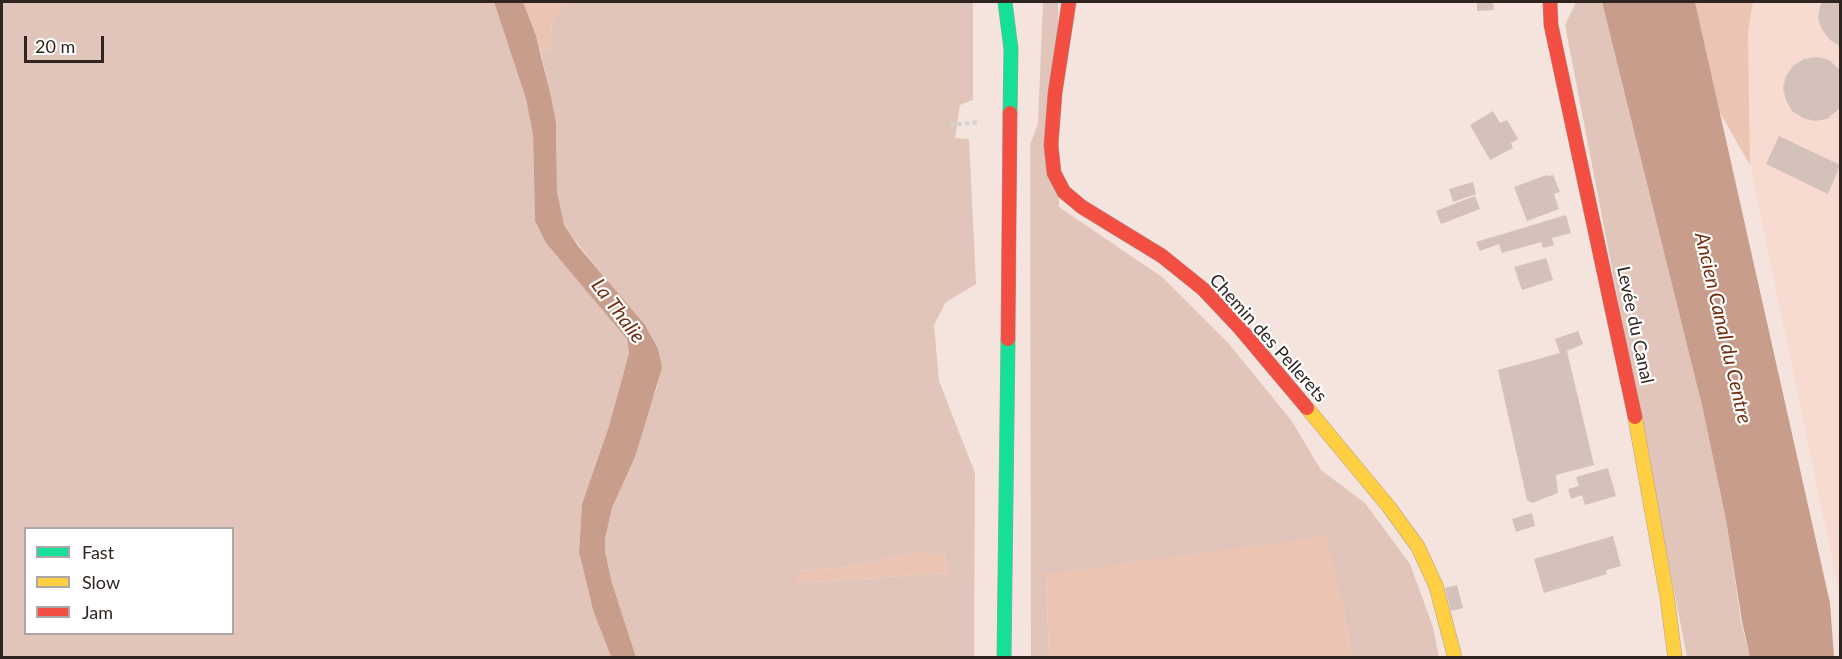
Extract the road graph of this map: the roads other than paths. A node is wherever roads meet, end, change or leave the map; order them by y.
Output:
1 (1005, 2) edge
2 (1069, 2) edge
3 (1550, 2) edge
4 (1020, 11) dead end
5 (1011, 49) junction
6 (1004, 657) edge
7 (1455, 657) edge
8 (1675, 657) edge

1 - 5 street
2 - 7 street, Chemin des Pellerets
3 - 8 street, Levée du Canal
4 - 5 street
5 - 6 street

